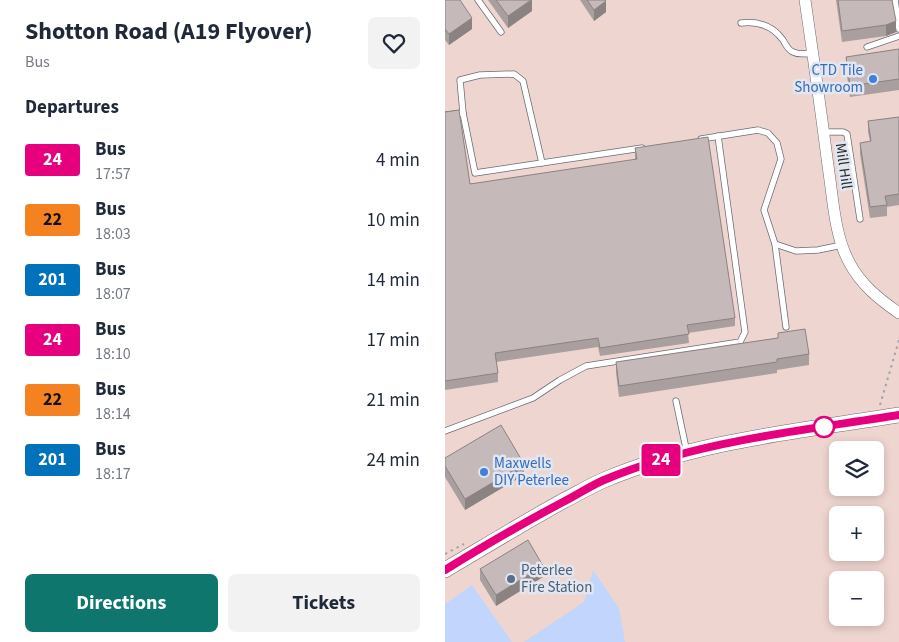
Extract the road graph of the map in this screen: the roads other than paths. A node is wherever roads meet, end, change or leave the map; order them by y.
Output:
1 (477, 0) edge
2 (805, 0) edge
3 (895, 0) edge
4 (741, 23) dead end
5 (899, 29) edge
6 (501, 32) dead end
7 (899, 36) edge
8 (867, 47) dead end
9 (812, 53) junction
10 (463, 113) junction
11 (445, 115) edge
12 (824, 132) junction
13 (718, 136) junction
14 (698, 139) edge
15 (649, 147) edge
16 (542, 163) junction
17 (860, 219) dead end
18 (775, 244) junction
19 (842, 245) junction
20 (899, 314) edge
21 (786, 327) dead end
22 (676, 401) dead end
23 (899, 415) edge
24 (445, 431) edge
25 (687, 453) junction
26 (445, 570) edge

1 - 6 lane
2 - 9 street, Mill Hill
3 - 5 lane
4 - 9 lane
7 - 8 lane
9 - 12 street, Mill Hill
10 - 11 lane
10 - 16 lane
10 - 16 lane
12 - 17 lane
12 - 19 street, Mill Hill
13 - 14 lane
13 - 18 lane
13 - 24 lane
15 - 16 lane
18 - 19 lane
18 - 21 lane
19 - 20 street, Mill Hill
22 - 25 lane
23 - 25 street
25 - 26 street

